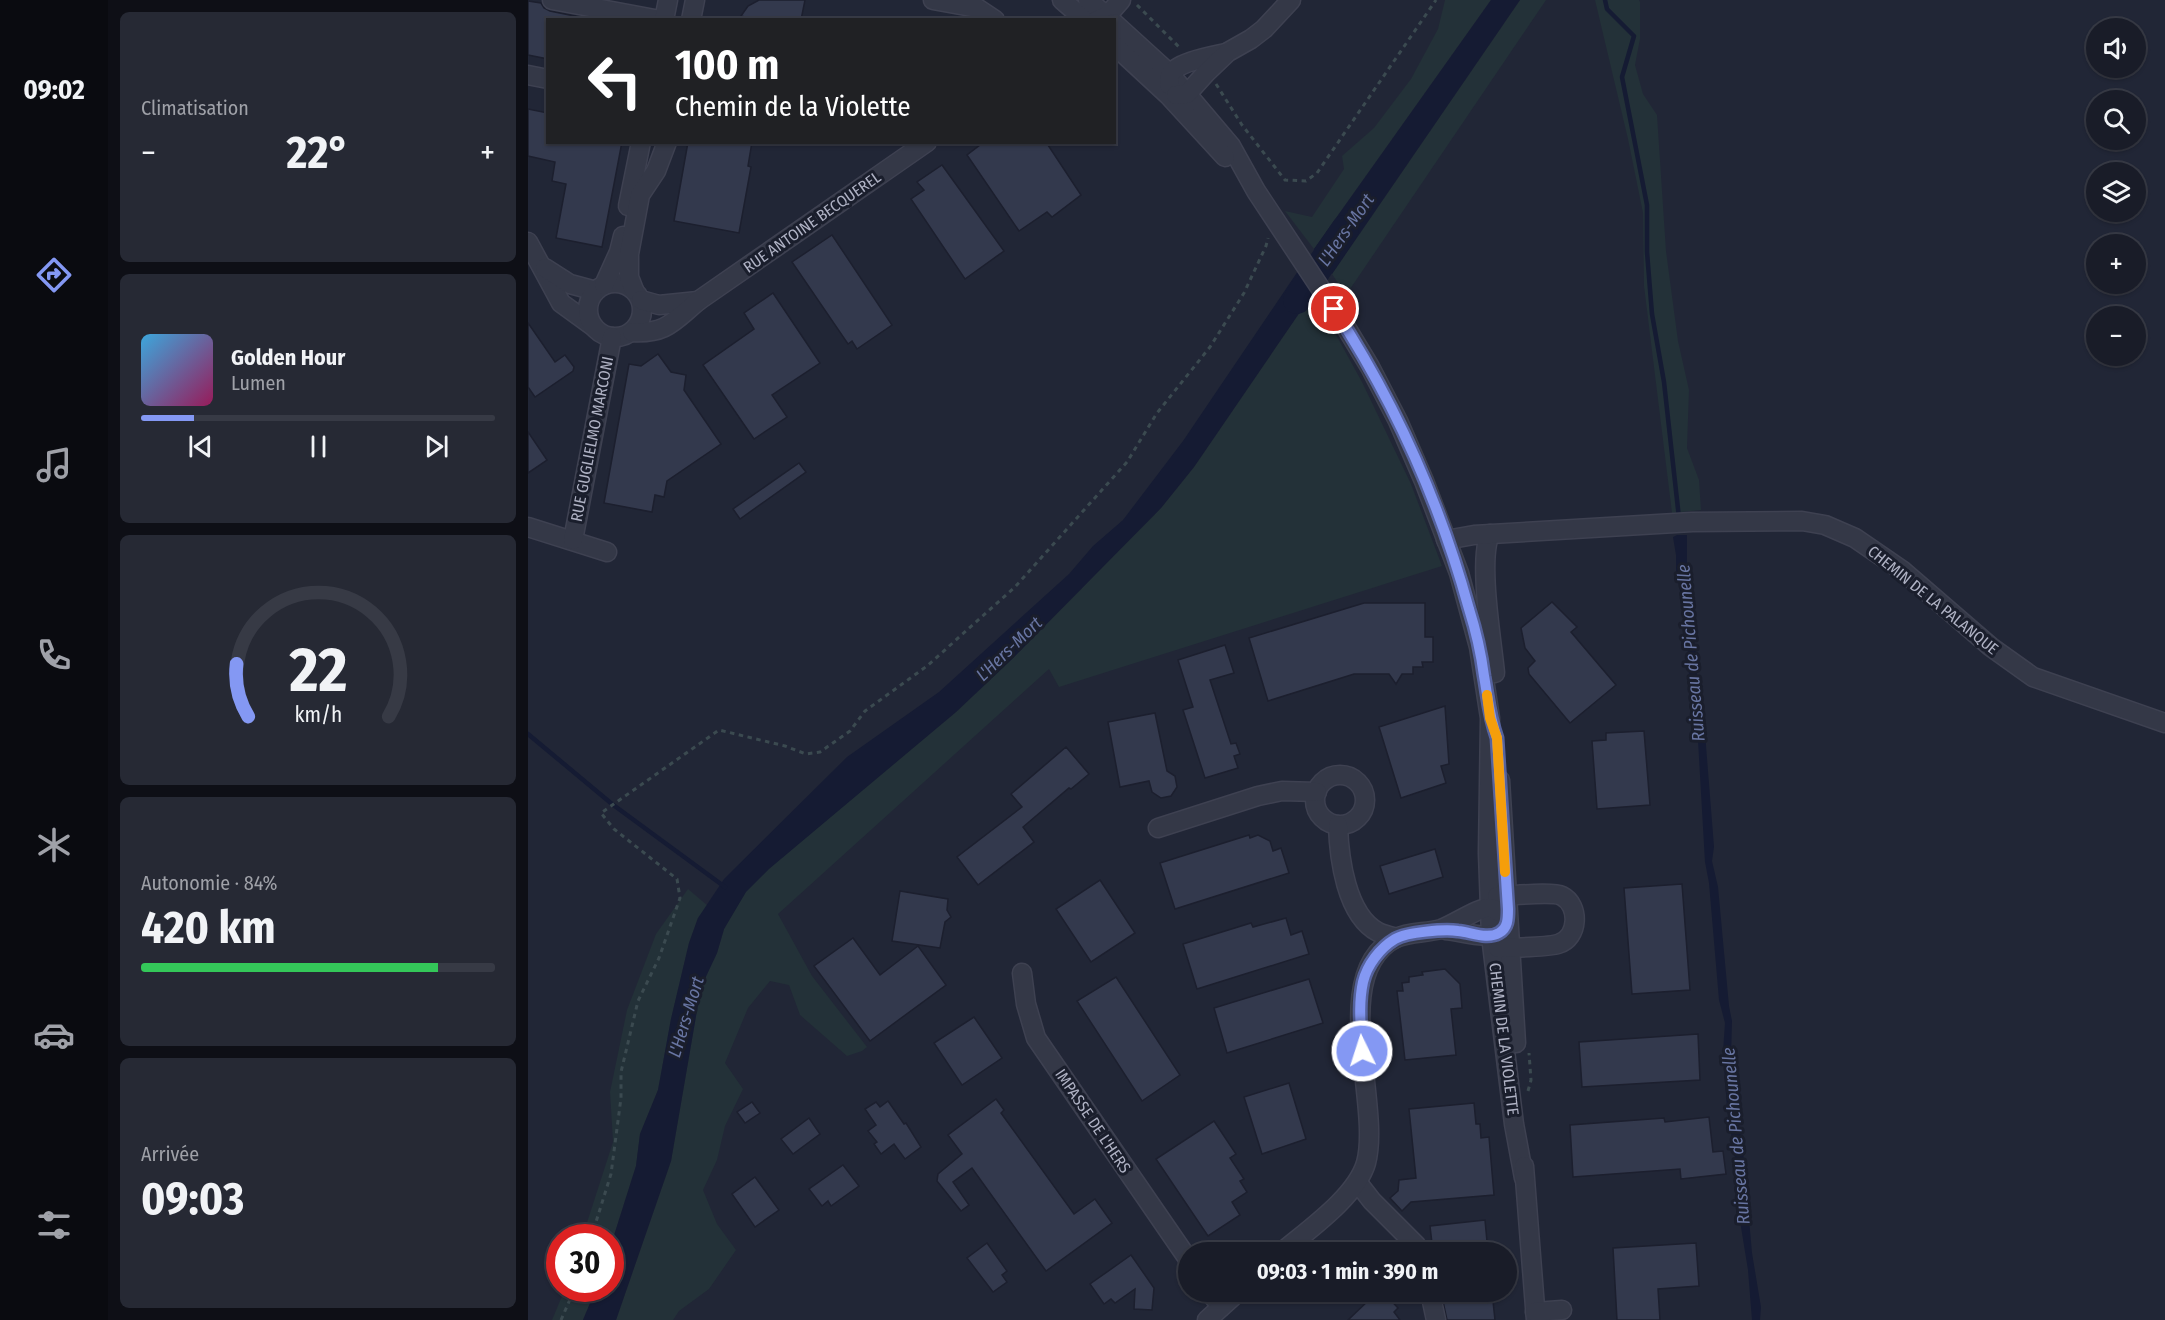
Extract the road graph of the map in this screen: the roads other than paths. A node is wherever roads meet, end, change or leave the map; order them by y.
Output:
1 (552, 0) edge
2 (668, 0) edge
3 (694, 0) edge
4 (933, 0) edge
5 (1062, 0) edge
6 (1120, 0) edge
7 (1291, 0) edge
8 (1089, 8) edge
9 (651, 18) edge
10 (663, 18) edge
11 (691, 18) edge
12 (992, 18) edge
13 (1104, 18) edge
14 (1108, 18) edge
15 (1116, 28) edge
16 (1116, 47) edge
17 (1228, 52) junction
18 (1170, 74) junction
19 (528, 75) edge
20 (546, 79) edge
21 (1187, 94) junction
22 (1168, 95) junction
23 (641, 144) edge
24 (666, 144) edge
25 (924, 144) edge
26 (1256, 190) junction
27 (528, 242) edge
28 (544, 267) junction
29 (600, 288) junction
30 (638, 295) junction
31 (698, 301) junction
32 (594, 327) junction
33 (632, 332) junction
34 (612, 338) junction
35 (528, 527) edge
36 (1490, 534) junction
37 (573, 540) junction
38 (1446, 540) junction
39 (607, 552) dead end
40 (1490, 718) junction
41 (2165, 723) edge
42 (1497, 738) junction
43 (1317, 792) junction
44 (1338, 825) junction
45 (1158, 828) dead end
46 (1495, 900) junction
47 (1440, 930) junction
48 (1396, 938) junction
49 (1498, 944) junction
50 (1022, 973) dead end
51 (1358, 1183) junction
52 (1293, 1242) edge
53 (1413, 1242) edge
54 (1178, 1244) edge
55 (1214, 1302) edge
56 (1432, 1302) edge
57 (1562, 1310) dead end
58 (1535, 1316) edge
59 (1207, 1320) edge
60 (1436, 1320) edge

1 - 9 street
2 - 10 street
3 - 11 street
4 - 12 street
5 - 8 street
6 - 14 street
7 - 17 street
8 - 13 street
15 - 18 street
16 - 22 street
17 - 18 street
17 - 21 street
18 - 21 street
18 - 22 street
19 - 20 street
21 - 22 street
21 - 26 street
22 - 26 street
23 - 29 street
24 - 30 street
25 - 31 street, RUE ANTOINE BECQUEREL
26 - 38 street
27 - 28 street
28 - 29 street
28 - 32 street
29 - 30 street
29 - 32 street
30 - 31 street, RUE ANTOINE BECQUEREL
30 - 33 street
31 - 33 street, RUE ANTOINE BECQUEREL
32 - 34 street
33 - 34 street
34 - 37 street, RUE GUGLIELMO MARCONI
35 - 37 street, RUE GUGLIELMO MARCONI
36 - 38 street, CHEMIN DE LA PALANQUE
36 - 41 street, CHEMIN DE LA PALANQUE
36 - 42 street, CHEMIN DE LA VIOLETTE
37 - 39 street, RUE GUGLIELMO MARCONI
38 - 40 street, CHEMIN DE LA VIOLETTE
40 - 42 street, CHEMIN DE LA VIOLETTE
40 - 46 street, CHEMIN DE LA VIOLETTE
42 - 46 street, CHEMIN DE LA VIOLETTE
43 - 44 street
43 - 44 street
43 - 45 street
44 - 48 street
46 - 47 street
46 - 49 street, CHEMIN DE LA VIOLETTE
46 - 49 street, CHEMIN DE LA VIOLETTE
46 - 49 street
47 - 48 street
47 - 49 street
48 - 51 street
49 - 58 street, CHEMIN DE LA VIOLETTE
50 - 54 street, IMPASSE DE L'HERS
51 - 52 street
51 - 53 street
55 - 59 street
56 - 60 street
57 - 58 street

